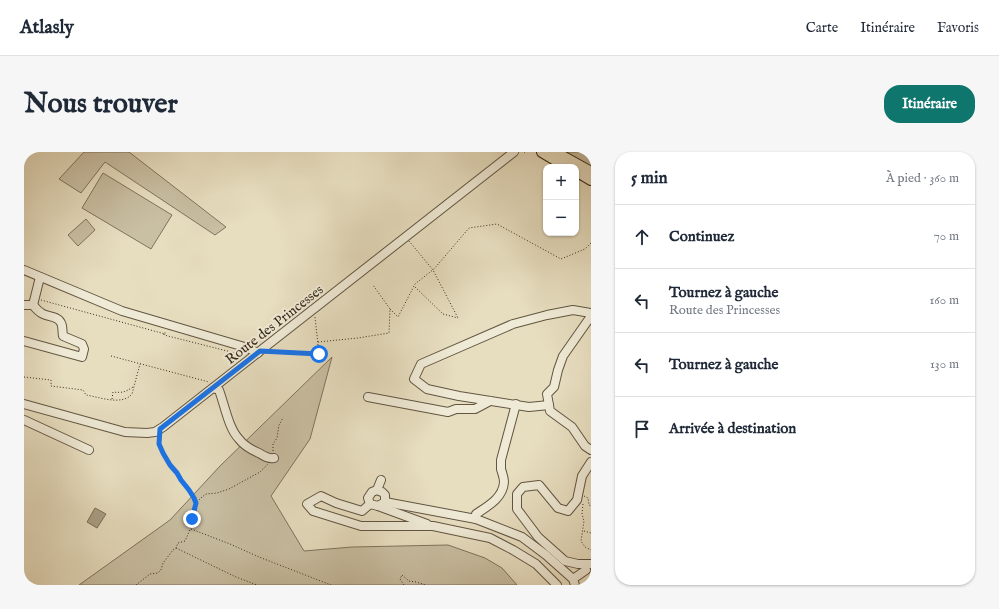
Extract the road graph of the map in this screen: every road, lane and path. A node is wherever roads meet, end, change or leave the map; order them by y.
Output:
1 (514, 152) edge
2 (542, 152) edge
3 (556, 152) edge
4 (563, 164) edge
5 (591, 172) edge
6 (579, 173) edge
7 (591, 180) edge
8 (406, 237) junction
9 (591, 243) edge
10 (24, 270) edge
11 (433, 270) junction
12 (40, 277) junction
13 (373, 285) dead end
14 (414, 286) junction
15 (34, 302) junction
16 (24, 305) edge
17 (314, 309) junction
18 (390, 309) junction
19 (591, 313) edge
20 (591, 316) edge
21 (168, 324) junction
22 (164, 334) junction
23 (24, 341) edge
24 (318, 342) junction
25 (258, 353) junction
26 (111, 356) dead end
27 (140, 364) junction
28 (24, 377) edge
29 (214, 386) junction
30 (134, 387) junction
31 (368, 397) dead end
32 (112, 400) junction
33 (490, 401) junction
34 (24, 404) edge
35 (516, 404) junction
36 (549, 405) junction
37 (282, 418) dead end
38 (24, 420) edge
39 (160, 429) junction
40 (90, 450) dead end
41 (591, 450) edge
42 (274, 458) junction
43 (591, 462) edge
44 (380, 480) dead end
45 (377, 490) junction
46 (579, 493) junction
47 (196, 503) junction
48 (583, 503) dead end
49 (378, 504) junction
50 (591, 506) edge
51 (476, 519) junction
52 (433, 526) junction
53 (191, 529) junction
54 (583, 530) junction
55 (591, 533) edge
56 (176, 548) junction
57 (591, 550) edge
58 (589, 567) edge
59 (574, 582) edge
60 (136, 585) edge
61 (257, 585) edge
62 (331, 585) edge
63 (404, 585) edge
64 (426, 585) edge
65 (557, 585) edge

1 - 8 street, Route des Princesses
2 - 4 main road
3 - 5 main road
6 - 7 main road
8 - 11 path
8 - 17 street, Route des Princesses
9 - 11 path
10 - 12 street
11 - 14 path
11 - 14 path
12 - 15 street
12 - 21 street
13 - 18 path
14 - 18 path
15 - 16 street
15 - 22 path
15 - 23 street
17 - 24 path
17 - 25 street, Route des Princesses
18 - 24 path
19 - 33 street
20 - 36 street
21 - 22 path
21 - 25 street
22 - 25 path
24 - 25 path
25 - 29 street, Route des Princesses
26 - 27 path
27 - 29 path
27 - 30 path
28 - 32 path
29 - 39 street, Route des Princesses
29 - 42 street
30 - 32 path
30 - 32 path
31 - 33 street
33 - 35 street
34 - 39 street, Route des Princesses
35 - 36 street
35 - 51 street
36 - 41 street
37 - 42 path
38 - 40 street
39 - 47 path
42 - 47 path
43 - 46 street
44 - 45 street
45 - 49 street
45 - 49 street
46 - 50 path
46 - 58 street
47 - 53 path
48 - 54 path
49 - 51 street
49 - 52 street
49 - 52 street
51 - 59 street
52 - 65 street
53 - 56 path
53 - 62 path
54 - 55 path
54 - 57 path
56 - 60 path
56 - 61 path
58 - 59 street
63 - 64 path

